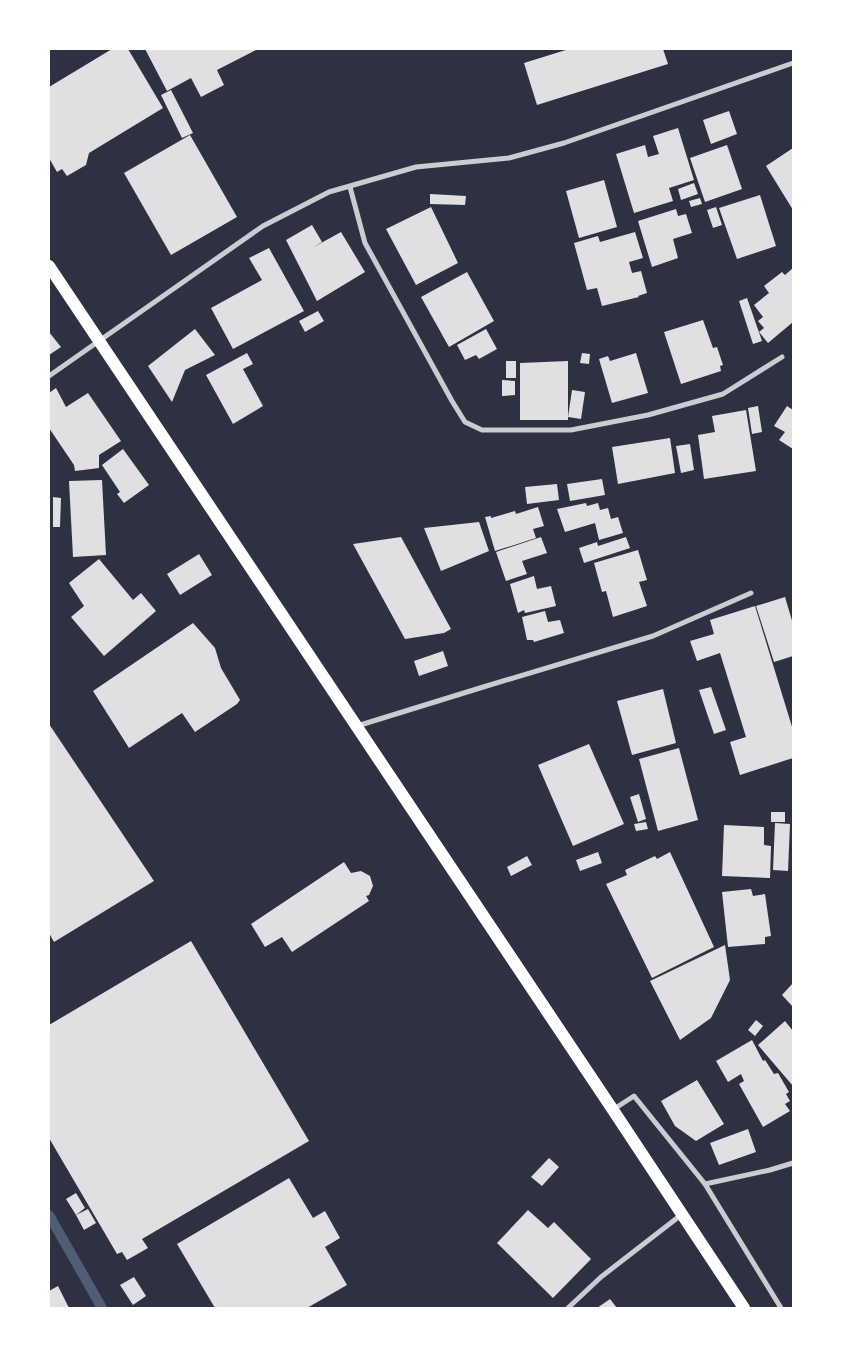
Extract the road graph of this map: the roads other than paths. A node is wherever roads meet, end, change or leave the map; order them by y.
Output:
1 (793, 63) edge
2 (350, 186) junction
3 (49, 266) edge
4 (98, 340) junction
5 (782, 357) dead end
6 (49, 376) edge
7 (751, 593) dead end
8 (357, 726) junction
9 (613, 1110) junction
10 (793, 1163) edge
11 (706, 1184) junction
12 (681, 1215) junction
13 (568, 1308) edge
14 (744, 1308) edge
15 (781, 1308) edge

1 - 2 street
2 - 4 street
2 - 5 street
3 - 4 main road
4 - 6 street
4 - 8 main road
7 - 8 street
8 - 9 main road
9 - 11 street
9 - 12 main road
10 - 11 street
11 - 15 street
12 - 13 street
12 - 14 main road

